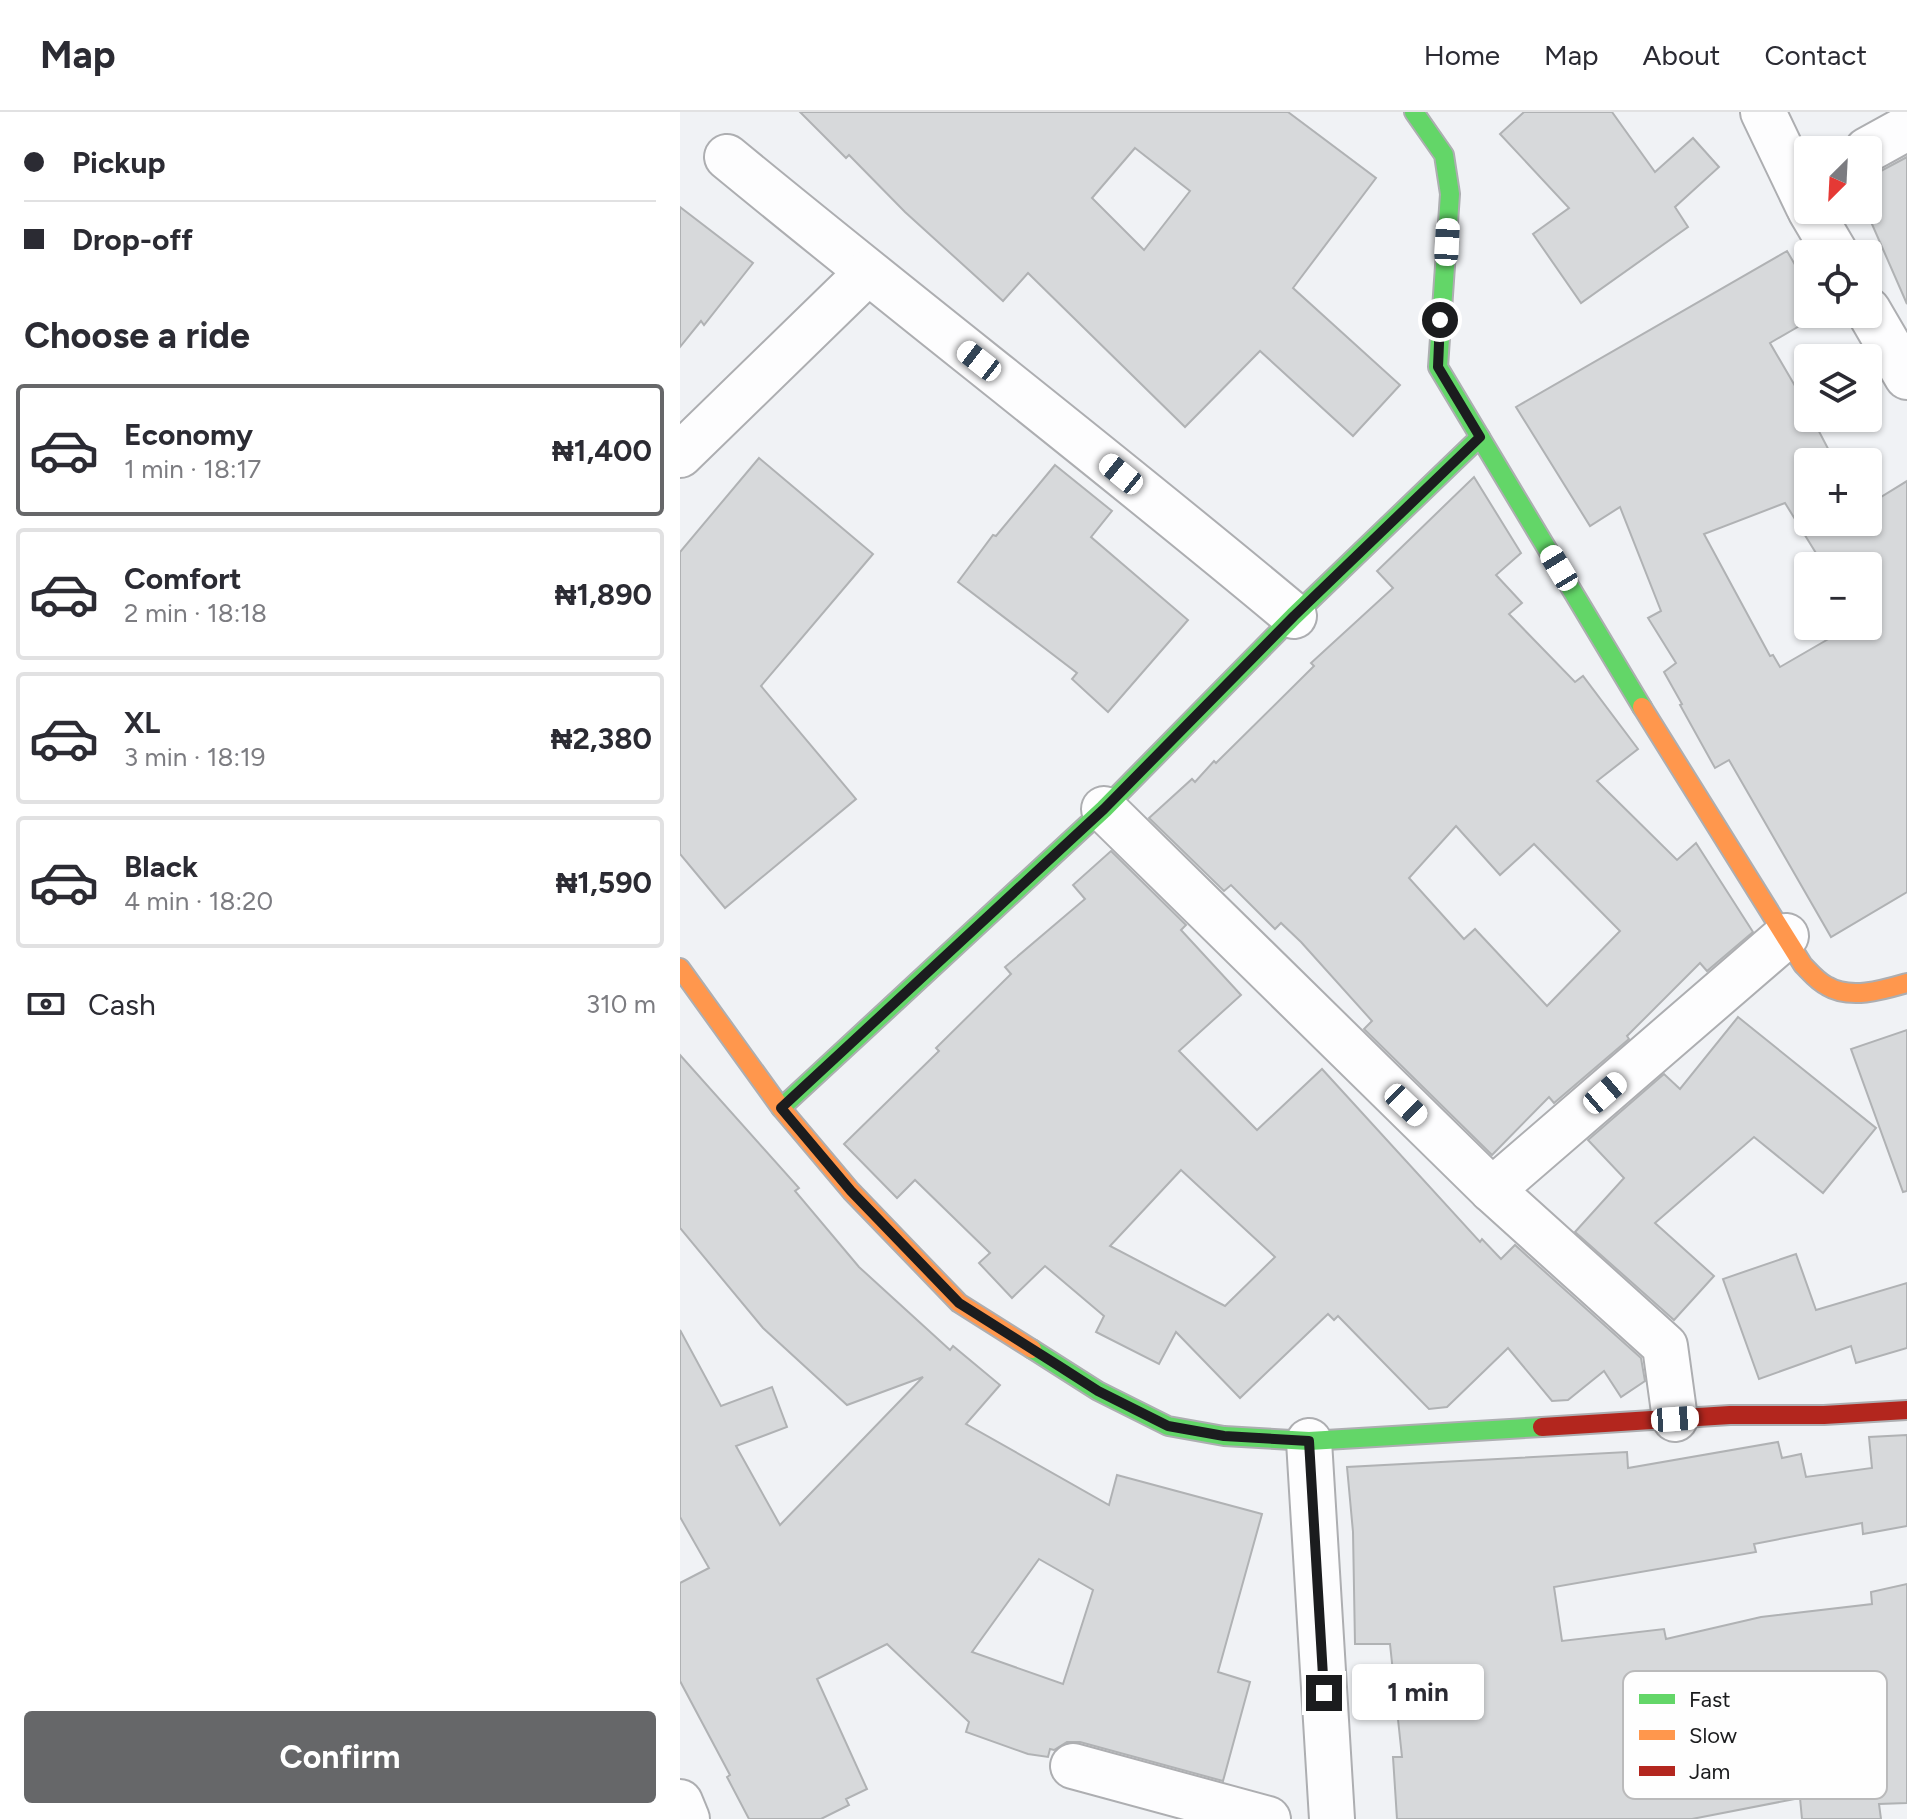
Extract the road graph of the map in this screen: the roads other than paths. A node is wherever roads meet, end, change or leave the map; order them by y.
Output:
1 (1414, 112) edge
2 (1763, 112) edge
3 (1907, 128) edge
4 (1882, 142) edge
5 (727, 157) dead end
6 (1794, 173) edge
7 (867, 273) junction
8 (1878, 328) edge
9 (1907, 377) edge
10 (1480, 437) junction
11 (680, 455) edge
12 (1294, 616) junction
13 (1104, 809) junction
14 (1786, 936) junction
15 (680, 968) edge
16 (1907, 983) edge
17 (781, 1108) junction
18 (1492, 1190) junction
19 (1907, 1410) edge
20 (1675, 1419) junction
21 (1309, 1441) junction
22 (1073, 1766) dead end
23 (680, 1802) edge
24 (687, 1819) edge
25 (1268, 1819) edge
26 (1332, 1819) edge

1 - 10 street
2 - 6 street
3 - 4 street
5 - 7 street
7 - 11 street
7 - 12 street
8 - 9 street
10 - 12 street
10 - 14 street
12 - 13 street
13 - 17 street
13 - 18 street
14 - 16 street
14 - 18 street
15 - 17 street
17 - 21 street
18 - 20 street
19 - 20 street
20 - 21 street
21 - 26 street
22 - 25 street
23 - 24 street

